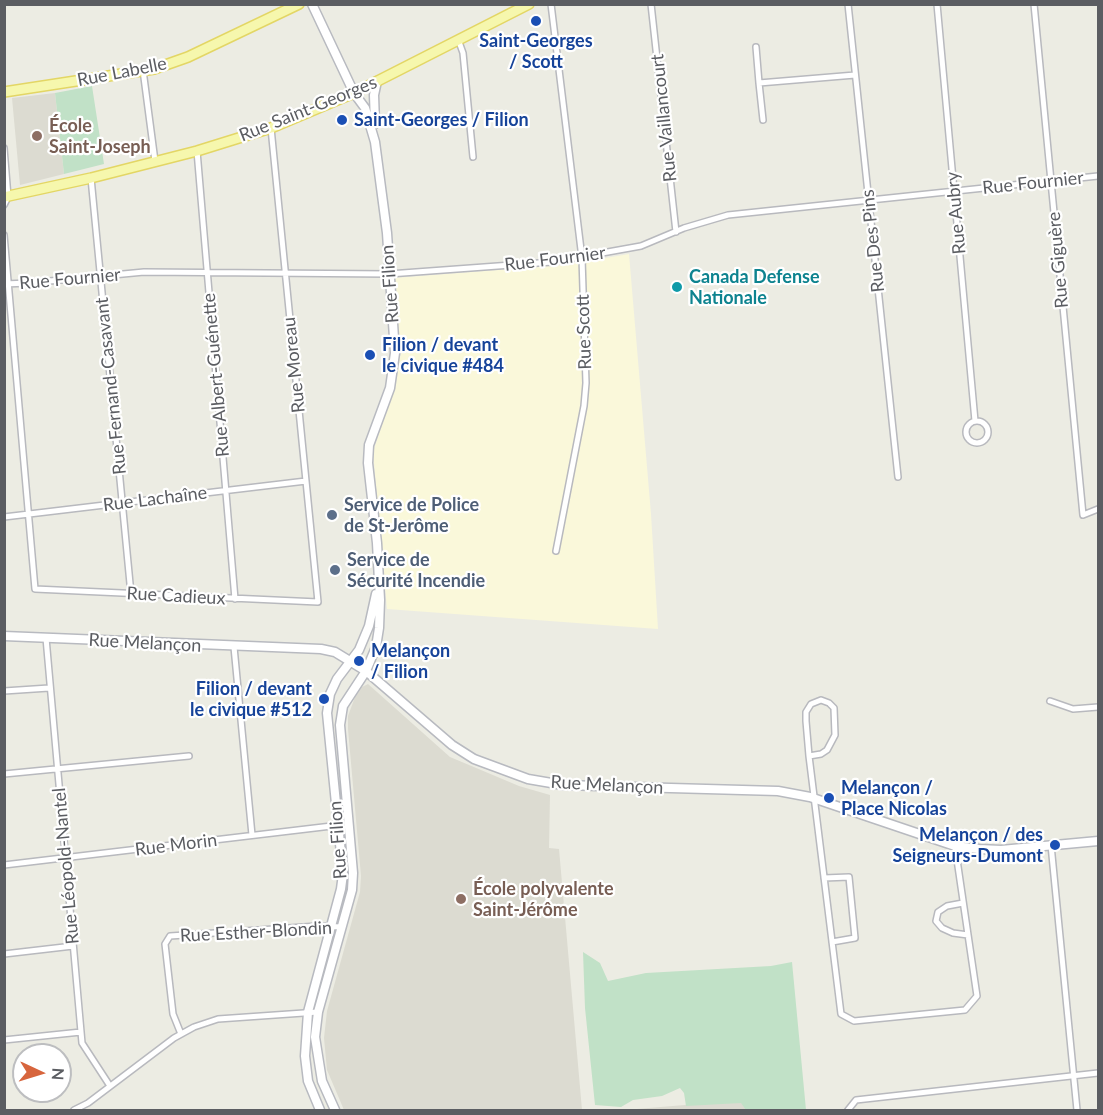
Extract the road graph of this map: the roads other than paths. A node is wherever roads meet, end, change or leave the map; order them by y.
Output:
1 (299, 4) edge
2 (312, 4) edge
3 (529, 4) edge
4 (551, 4) edge
5 (651, 4) edge
6 (848, 4) edge
7 (937, 4) edge
8 (1034, 4) edge
9 (458, 39) junction
10 (756, 47) dead end
11 (142, 70) junction
12 (855, 75) junction
13 (377, 81) junction
14 (759, 83) junction
15 (4, 92) edge
16 (354, 93) junction
17 (763, 120) dead end
18 (271, 128) junction
19 (375, 142) junction
20 (4, 148) edge
21 (196, 151) junction
22 (473, 158) dead end
23 (155, 161) junction
24 (1098, 176) edge
25 (91, 178) junction
26 (1051, 181) junction
27 (954, 191) junction
28 (6, 199) edge
29 (868, 200) junction
30 (676, 232) junction
31 (4, 235) edge
32 (582, 258) junction
33 (207, 273) junction
34 (285, 274) junction
35 (389, 274) junction
36 (100, 276) junction
37 (6, 284) edge
38 (975, 420) junction
39 (898, 477) dead end
40 (306, 481) junction
41 (225, 490) junction
42 (123, 503) junction
43 (1098, 509) edge
44 (29, 514) junction
45 (4, 517) edge
46 (556, 551) dead end
47 (378, 575) junction
48 (131, 594) junction
49 (235, 599) junction
50 (318, 602) joint
51 (4, 636) edge
52 (46, 638) junction
53 (234, 647) junction
54 (351, 661) junction
55 (366, 671) junction
56 (49, 688) junction
57 (4, 691) edge
58 (1050, 701) dead end
59 (1098, 707) edge
60 (189, 756) dead end
61 (809, 756) junction
62 (57, 770) junction
63 (4, 774) edge
64 (815, 799) junction
65 (348, 824) junction
66 (338, 825) junction
67 (252, 835) junction
68 (1098, 841) edge
69 (1051, 845) junction
70 (955, 846) junction
71 (65, 858) junction
72 (4, 866) edge
73 (824, 878) junction
74 (963, 903) junction
75 (331, 927) junction
76 (342, 927) junction
77 (968, 935) junction
78 (832, 942) junction
79 (73, 946) junction
80 (4, 954) edge
81 (308, 1012) junction
82 (318, 1012) junction
83 (81, 1032) junction
84 (181, 1034) junction
85 (4, 1040) edge
86 (1098, 1073) edge
87 (1074, 1076) junction
88 (322, 1081) junction
89 (309, 1083) junction
90 (110, 1086) junction
91 (74, 1110) edge
92 (320, 1110) edge
93 (335, 1110) edge
94 (848, 1110) edge
95 (1077, 1110) edge

1 - 11 main road, Rue Labelle
2 - 16 street, Rue Filion
3 - 9 main road, Rue Saint-Georges
4 - 32 street, Rue Scott
5 - 30 street, Rue Vaillancourt
6 - 12 street, Rue Des Pins
7 - 27 street, Rue Aubry
8 - 26 street, Rue Giguère
9 - 13 main road, Rue Saint-Georges
9 - 22 street
10 - 14 street
11 - 15 main road, Rue Labelle
11 - 23 street
12 - 14 street
12 - 29 street, Rue Des Pins
13 - 16 main road, Rue Saint-Georges
13 - 19 street
14 - 17 street
16 - 18 main road, Rue Saint-Georges
16 - 19 street, Rue Filion
18 - 21 main road, Rue Saint-Georges
18 - 34 street, Rue Moreau
19 - 35 street, Rue Filion
20 - 28 street
21 - 23 main road, Rue Saint-Georges
21 - 33 street, Rue Albert-Guénette
23 - 25 main road, Rue Saint-Georges
24 - 26 street, Rue Fournier
25 - 28 main road, Rue Saint-Georges
25 - 36 street, Rue Fernand-Casavant
26 - 27 street, Rue Fournier
26 - 43 street, Rue Giguère
27 - 29 street, Rue Fournier
27 - 38 street, Rue Aubry
29 - 30 street, Rue Fournier
29 - 39 street, Rue Des Pins
30 - 32 street, Rue Fournier
31 - 37 street
32 - 35 street, Rue Fournier
32 - 46 street, Rue Scott
33 - 34 street, Rue Fournier
33 - 36 street, Rue Fournier
33 - 41 street, Rue Albert-Guénette
34 - 35 street, Rue Fournier
34 - 40 street, Rue Moreau
35 - 47 street, Rue Filion
36 - 37 street, Rue Fournier
36 - 42 street, Rue Fernand-Casavant
37 - 44 street
38 - 38 street, Rue Aubry
40 - 41 street, Rue Lachaîne
40 - 50 street, Rue Moreau
41 - 42 street, Rue Lachaîne
41 - 49 street, Rue Albert-Guénette
42 - 44 street, Rue Lachaîne
42 - 48 street, Rue Fernand-Casavant
44 - 45 street, Rue Lachaîne
44 - 48 street, Rue Cadieux
47 - 54 street, Rue Filion
47 - 55 street, Rue Filion
48 - 49 street, Rue Cadieux
49 - 50 street, Rue Cadieux
51 - 52 street, Rue Melançon
52 - 53 street, Rue Melançon
52 - 56 street, Rue Léopold-Nantel
53 - 54 street, Rue Melançon
53 - 67 street
54 - 55 street, Rue Melançon
54 - 66 street, Rue Filion
55 - 64 street, Rue Melançon
55 - 65 street, Rue Filion
56 - 57 street
56 - 62 street, Rue Léopold-Nantel
58 - 59 street
60 - 62 street
61 - 61 street
61 - 64 street
62 - 63 street
62 - 71 street, Rue Léopold-Nantel
64 - 70 street, Rue Melançon
64 - 73 street
65 - 66 street, Rue Morin
65 - 76 street, Rue Filion
66 - 67 street, Rue Morin
66 - 75 street, Rue Filion
67 - 71 street, Rue Morin
68 - 69 street, Rue Melançon
69 - 70 street, Rue Melançon
69 - 87 street
70 - 74 street
71 - 72 street, Rue Morin
71 - 79 street, Rue Léopold-Nantel
73 - 78 street
73 - 78 street
74 - 77 street
74 - 77 street
75 - 76 street, Rue Esther-Blondin
75 - 81 street, Rue Filion
75 - 84 street, Rue Esther-Blondin
76 - 82 street, Rue Filion
77 - 78 street
79 - 80 street
79 - 83 street, Rue Léopold-Nantel
81 - 82 street
81 - 84 street
81 - 89 street, Rue Filion
82 - 88 street, Rue Filion
83 - 85 street
83 - 90 street, Rue Léopold-Nantel
84 - 90 street
86 - 87 street
87 - 94 street
87 - 95 street
88 - 89 street
88 - 93 street, Rue Filion
89 - 92 street, Rue Filion
90 - 91 street

